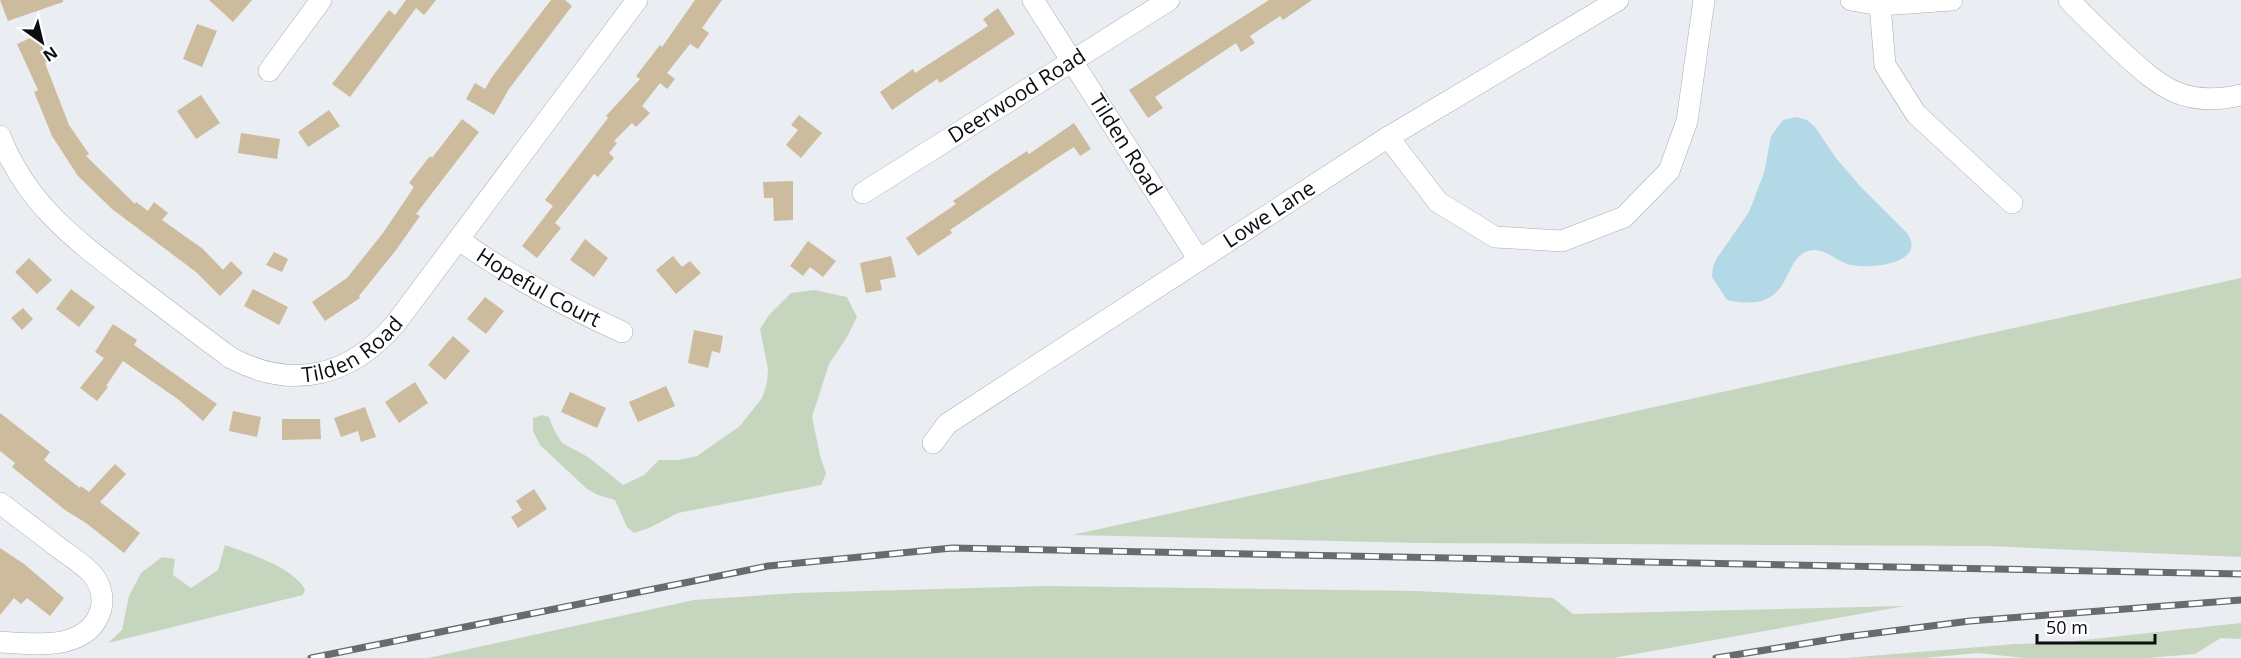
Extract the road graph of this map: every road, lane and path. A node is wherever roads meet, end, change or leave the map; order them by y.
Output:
1 (321, 0) edge
2 (637, 0) edge
3 (1033, 0) edge
4 (1169, 0) edge
5 (1618, 0) edge
6 (1704, 0) edge
7 (1851, 0) edge
8 (1952, 0) edge
9 (2069, 0) edge
10 (1880, 5) junction
11 (1073, 62) junction
12 (268, 71) dead end
13 (2241, 95) edge
14 (0, 136) edge
15 (1388, 137) junction
16 (863, 193) dead end
17 (2012, 203) dead end
18 (459, 240) junction
19 (1199, 260) junction
20 (622, 332) dead end
21 (933, 443) dead end
22 (0, 503) edge
23 (0, 642) edge

1 - 12 street
2 - 18 street, Tilden Road
3 - 11 street, Tilden Road
4 - 11 street, Deerwood Road
5 - 15 street, Lowe Lane
6 - 15 street
7 - 10 street
8 - 10 street
9 - 13 street
10 - 17 street
11 - 16 street, Deerwood Road
11 - 19 street, Tilden Road
14 - 18 street, Tilden Road
15 - 19 street, Lowe Lane
18 - 20 street, Hopeful Court
19 - 21 street, Lowe Lane
22 - 23 street

